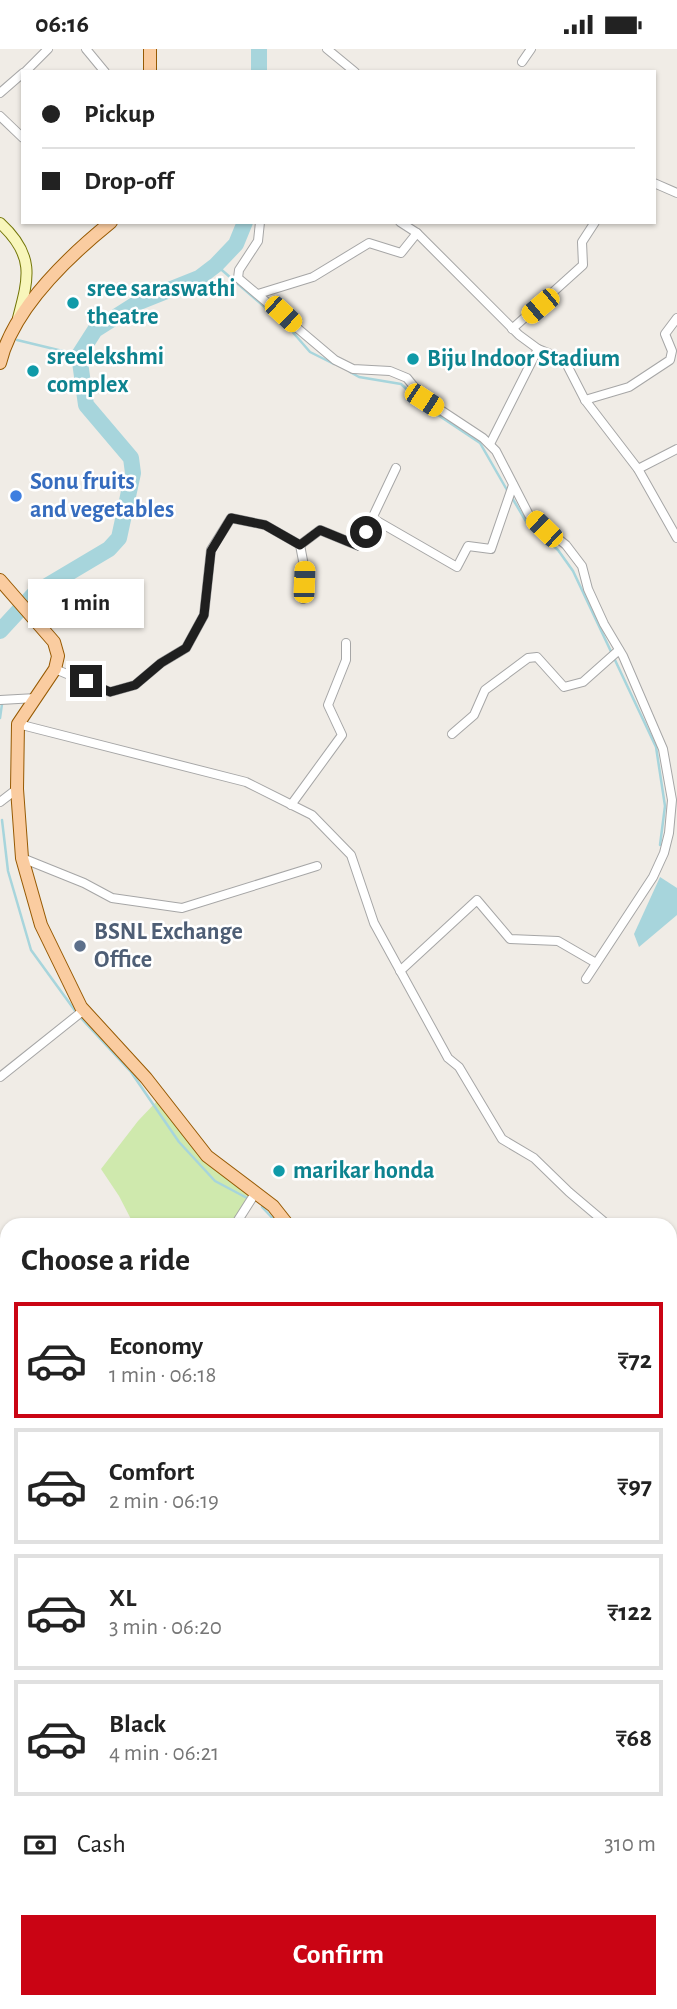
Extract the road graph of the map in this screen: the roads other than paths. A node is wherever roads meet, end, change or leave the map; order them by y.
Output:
1 (48, 49) edge
2 (86, 49) edge
3 (150, 49) edge
4 (327, 49) edge
5 (531, 49) edge
6 (522, 62) dead end
7 (27, 70) edge
8 (103, 70) edge
9 (150, 70) edge
10 (353, 70) edge
11 (21, 76) edge
12 (0, 93) edge
13 (0, 116) edge
14 (21, 136) edge
15 (656, 184) edge
16 (677, 193) edge
17 (0, 223) edge
18 (109, 224) edge
19 (260, 224) edge
20 (403, 224) edge
21 (594, 224) edge
22 (416, 233) junction
23 (258, 294) junction
24 (677, 318) edge
25 (17, 322) junction
26 (512, 329) junction
27 (538, 349) junction
28 (674, 360) edge
29 (0, 363) edge
30 (585, 400) junction
31 (490, 445) junction
32 (677, 449) edge
33 (396, 468) dead end
34 (638, 469) junction
35 (513, 485) junction
36 (372, 518) junction
37 (677, 538) edge
38 (300, 545) junction
39 (0, 580) edge
40 (303, 599) dead end
41 (346, 643) dead end
42 (619, 650) junction
43 (55, 669) junction
44 (36, 698) junction
45 (0, 700) edge
46 (18, 724) junction
47 (452, 734) dead end
48 (17, 789) junction
49 (0, 802) edge
50 (291, 804) junction
51 (22, 858) junction
52 (317, 866) dead end
53 (596, 963) junction
54 (400, 971) junction
55 (586, 979) dead end
56 (85, 1010) junction
57 (0, 1077) edge
58 (257, 1192) junction
59 (240, 1218) edge
60 (282, 1218) edge
61 (600, 1218) edge

1 - 7 street
2 - 8 street
3 - 9 main road
4 - 10 street
5 - 6 street
11 - 12 street
13 - 14 street
15 - 16 street
17 - 25 main road
18 - 25 main road
19 - 23 street
20 - 22 street
21 - 26 street
22 - 23 street
22 - 26 street
23 - 31 street
24 - 28 street
25 - 29 main road
26 - 27 street
27 - 30 street
27 - 31 street
28 - 30 street
30 - 34 street
31 - 35 street
32 - 34 street
33 - 36 street
34 - 37 street
35 - 36 street
35 - 42 street
36 - 38 street
38 - 40 street
38 - 43 street
39 - 43 main road
41 - 50 street
42 - 47 street
42 - 53 street
43 - 44 main road
44 - 45 street
44 - 46 main road
46 - 48 main road
46 - 50 street
48 - 49 street
48 - 51 main road
50 - 54 street
51 - 52 street
51 - 56 main road
53 - 54 street
53 - 55 street
54 - 61 street
56 - 57 street
56 - 58 main road
58 - 59 street
58 - 60 main road

